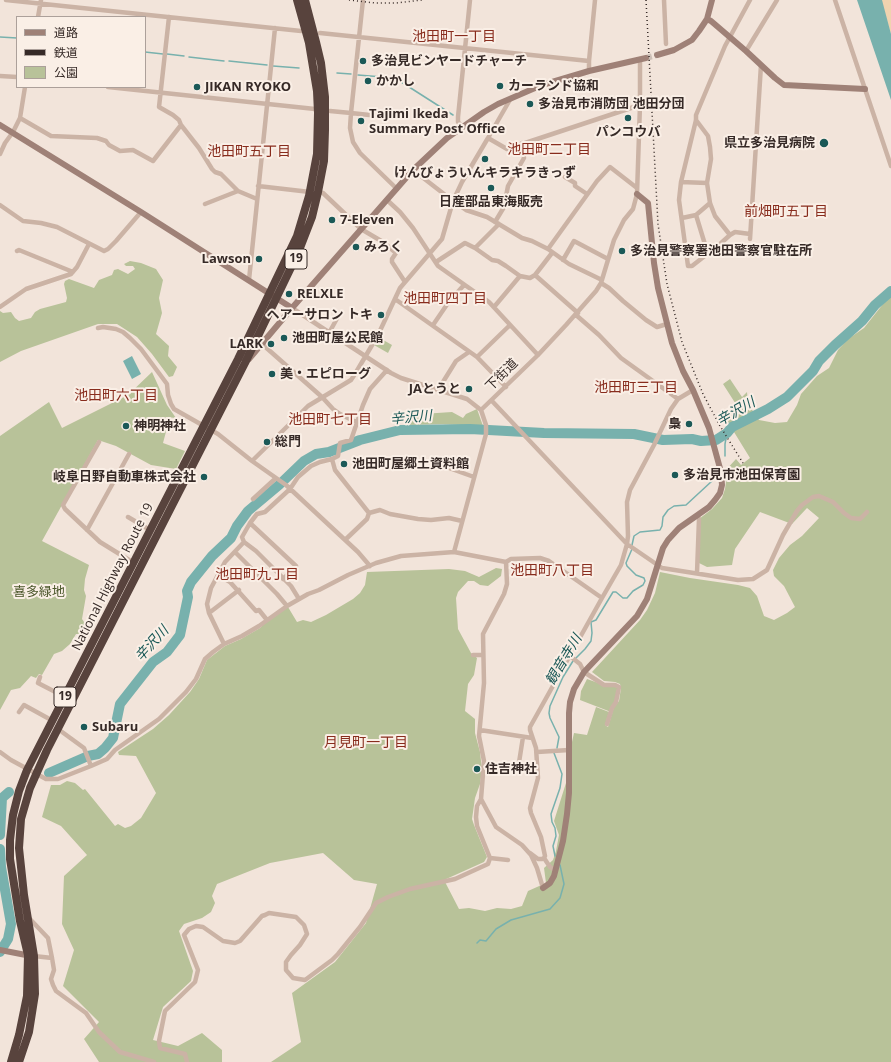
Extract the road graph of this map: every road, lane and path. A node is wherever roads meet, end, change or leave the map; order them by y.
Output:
1 (6, 0) edge
2 (296, 0) edge
3 (305, 0) edge
4 (363, 0) edge
5 (470, 0) edge
6 (596, 0) edge
7 (664, 0) edge
8 (712, 0) edge
9 (750, 0) edge
10 (777, 0) edge
11 (835, 0) edge
12 (40, 2) edge
13 (38, 16) edge
14 (169, 17) junction
15 (707, 18) junction
16 (275, 28) junction
17 (301, 31) dead end
18 (320, 33) dead end
19 (359, 37) junction
20 (729, 37) junction
21 (666, 44) dead end
22 (465, 48) junction
23 (746, 51) junction
24 (657, 55) tunnel mouth
25 (643, 58) joint
26 (588, 61) junction
27 (761, 65) junction
28 (589, 71) junction
29 (0, 76) edge
30 (16, 77) edge
31 (25, 88) edge
32 (117, 88) edge
33 (865, 88) junction
34 (160, 93) junction
35 (511, 98) junction
36 (266, 104) junction
37 (640, 105) junction
38 (314, 109) dead end
39 (330, 111) dead end
40 (351, 113) junction
41 (388, 117) dead end
42 (20, 118) junction
43 (696, 120) junction
44 (0, 125) edge
45 (180, 125) junction
46 (463, 127) junction
47 (12, 132) junction
48 (488, 138) junction
49 (522, 143) junction
50 (0, 154) edge
51 (891, 166) edge
52 (413, 170) junction
53 (565, 177) dead end
54 (681, 182) junction
55 (707, 183) junction
56 (258, 186) junction
57 (397, 189) junction
58 (238, 191) junction
59 (637, 191) junction
60 (314, 192) junction
61 (587, 194) junction
62 (257, 199) junction
63 (387, 200) junction
64 (453, 201) junction
65 (710, 203) junction
66 (205, 204) dead end
67 (0, 205) edge
68 (141, 212) junction
69 (696, 215) junction
70 (682, 218) junction
71 (497, 223) junction
72 (361, 229) junction
73 (730, 235) junction
74 (89, 244) junction
75 (475, 248) junction
76 (17, 251) dead end
77 (550, 251) junction
78 (430, 252) junction
79 (708, 253) junction
80 (608, 259) junction
81 (563, 260) junction
82 (436, 262) junction
83 (73, 272) junction
84 (535, 275) junction
85 (520, 276) junction
86 (249, 280) junction
87 (601, 281) junction
88 (405, 282) junction
89 (464, 285) junction
90 (269, 293) junction
91 (277, 298) junction
92 (395, 299) junction
93 (0, 306) edge
94 (494, 307) junction
95 (292, 308) junction
96 (340, 313) dead end
97 (577, 314) junction
98 (668, 324) junction
99 (433, 325) junction
100 (510, 325) junction
101 (98, 328) dead end
102 (329, 333) junction
103 (262, 344) junction
104 (469, 352) junction
105 (366, 355) junction
106 (538, 355) junction
107 (477, 357) junction
108 (245, 363) junction
109 (387, 370) junction
110 (506, 387) junction
111 (438, 390) junction
112 (693, 390) junction
113 (322, 397) junction
114 (678, 399) junction
115 (492, 401) junction
116 (481, 410) junction
117 (356, 422) junction
118 (208, 428) junction
119 (99, 442) dead end
120 (130, 454) dead end
121 (332, 459) junction
122 (252, 461) junction
123 (449, 468) dead end
124 (277, 478) junction
125 (474, 478) junction
126 (288, 487) junction
127 (253, 499) dead end
128 (868, 512) dead end
129 (369, 513) junction
130 (697, 515) junction
131 (128, 517) dead end
132 (462, 521) junction
133 (250, 523) junction
134 (87, 530) junction
135 (150, 530) junction
136 (345, 540) junction
137 (244, 542) junction
138 (630, 546) junction
139 (235, 552) junction
140 (454, 552) junction
141 (506, 562) junction
142 (134, 563) junction
143 (370, 566) junction
144 (658, 566) junction
145 (697, 573) junction
146 (218, 575) junction
147 (283, 579) junction
148 (239, 590) junction
149 (602, 598) junction
150 (299, 599) junction
151 (287, 606) junction
152 (209, 613) junction
153 (267, 620) junction
154 (224, 644) junction
155 (473, 655) dead end
156 (483, 655) junction
157 (573, 658) junction
158 (584, 672) junction
159 (40, 677) dead end
160 (65, 697) junction
161 (19, 712) dead end
162 (53, 721) junction
163 (607, 724) dead end
164 (58, 730) junction
165 (480, 730) junction
166 (523, 737) junction
167 (532, 738) junction
168 (569, 750) junction
169 (0, 752) edge
170 (536, 752) junction
171 (90, 764) junction
172 (518, 769) dead end
173 (27, 770) junction
174 (35, 774) junction
175 (481, 799) junction
176 (529, 852) junction
177 (490, 858) junction
178 (544, 858) junction
179 (508, 860) dead end
180 (555, 870) junction
181 (542, 888) joint
182 (28, 918) junction
183 (0, 950) edge
184 (31, 956) junction
185 (52, 958) junction
186 (11, 1062) edge
187 (19, 1062) edge
188 (154, 1062) edge
189 (188, 1062) edge

1 - 12 street
2 - 60 highway, National Highway Route 19 / 19
3 - 60 highway, National Highway Route 19 / 19
4 - 19 street
5 - 22 street
6 - 26 street
7 - 21 street
8 - 15 street
9 - 20 street
10 - 23 street
11 - 33 street
12 - 13 street
12 - 14 street
14 - 16 street
14 - 34 street
15 - 20 street
15 - 24 street
16 - 17 street
16 - 36 street
18 - 19 street
19 - 22 street
19 - 40 street
20 - 23 street
20 - 43 street
22 - 26 street
22 - 46 street
23 - 27 street
25 - 28 street
25 - 37 street, 下街道
26 - 28 street
27 - 33 street
27 - 73 street
28 - 35 street
29 - 30 street
31 - 42 street
32 - 34 street
33 - 51 street
34 - 36 street
34 - 45 street
35 - 46 street
35 - 48 street
36 - 38 street
36 - 56 street
37 - 49 street
37 - 59 street, 下街道
39 - 40 street
40 - 41 street
40 - 57 street
42 - 45 street
42 - 47 street
43 - 54 street
43 - 55 street
44 - 47 street
45 - 58 street
46 - 52 street
47 - 50 street
47 - 68 street
48 - 49 street
48 - 64 street
49 - 71 street
52 - 57 street
52 - 64 street
53 - 61 street
54 - 55 street
54 - 70 street
55 - 65 street
56 - 60 street
56 - 62 street
57 - 63 street
58 - 62 street
58 - 66 street
59 - 61 street
59 - 80 street, 下街道
59 - 98 street
60 - 72 street
60 - 90 highway, National Highway Route 19 / 19
60 - 91 highway, National Highway Route 19 / 19
61 - 77 street
62 - 86 street
63 - 72 street
63 - 78 street
64 - 71 street
64 - 78 street
65 - 69 street
65 - 73 street
67 - 74 street
68 - 74 street
68 - 86 street
69 - 70 street
69 - 79 street
70 - 79 street
71 - 75 street
71 - 77 street
72 - 88 street
72 - 95 street
73 - 79 street
74 - 83 street
75 - 82 street
75 - 85 street
76 - 83 street
77 - 81 street
77 - 84 street
78 - 82 street
78 - 88 street
80 - 81 street
80 - 87 street, 下街道
81 - 87 street
82 - 89 street
83 - 93 street
84 - 85 street
84 - 97 street
85 - 94 street
86 - 90 street
87 - 97 street, 下街道
87 - 98 street
88 - 92 street
89 - 94 street
89 - 99 street
90 - 91 street
90 - 118 highway, National Highway Route 19 / 19
91 - 95 street
91 - 108 highway, National Highway Route 19 / 19
92 - 99 street
92 - 105 street
94 - 100 street
95 - 102 street
95 - 103 street
96 - 102 street
97 - 106 street, 下街道
97 - 114 street
98 - 112 street
99 - 104 street
100 - 106 street
100 - 107 street
101 - 118 street
102 - 105 street
103 - 108 street
103 - 113 street
104 - 107 street
104 - 111 street
105 - 109 street
105 - 113 street
106 - 110 street, 下街道
107 - 110 street
108 - 118 highway, National Highway Route 19 / 19
109 - 111 street
109 - 117 street
110 - 115 street, 下街道
111 - 116 street
112 - 114 street
112 - 130 street
113 - 117 street
113 - 122 street
114 - 138 street
115 - 116 street, 下街道
115 - 138 street
116 - 125 street
117 - 121 street
118 - 122 street
118 - 135 highway, National Highway Route 19 / 19
118 - 164 highway, National Highway Route 19 / 19
119 - 134 street
120 - 134 street
121 - 126 street
121 - 129 street
122 - 124 street
123 - 125 street
124 - 126 street
124 - 127 street
125 - 132 street
126 - 133 street
126 - 136 street
128 - 145 street
129 - 132 street
129 - 136 street
130 - 144 street
130 - 145 street
131 - 135 street
132 - 140 street
133 - 137 street
133 - 147 street
134 - 142 street
135 - 142 highway, National Highway Route 19 / 19
136 - 143 street
137 - 139 street
137 - 147 street
138 - 144 street
138 - 149 street
139 - 146 street
139 - 151 street
140 - 141 street
140 - 143 street
141 - 149 street
141 - 156 street
142 - 160 highway, National Highway Route 19 / 19
143 - 150 street
144 - 145 street
144 - 158 street
146 - 148 street
146 - 152 street
147 - 150 street
148 - 152 street
148 - 153 street
149 - 157 street
150 - 151 street
151 - 153 street
152 - 154 street
153 - 154 street
154 - 171 street
155 - 156 street
156 - 165 street
157 - 158 street
157 - 167 street
158 - 163 street
158 - 168 street
159 - 160 street
160 - 162 highway, National Highway Route 19 / 19
161 - 162 street
162 - 173 highway, National Highway Route 19 / 19
164 - 171 street
164 - 174 highway, National Highway Route 19 / 19
165 - 166 street
165 - 175 street
166 - 167 street
166 - 172 street
167 - 170 street
168 - 170 street
168 - 180 street
169 - 173 street
170 - 178 street
171 - 174 street
173 - 174 street
173 - 184 highway, National Highway Route 19 / 19
174 - 182 highway, National Highway Route 19 / 19
175 - 176 street
175 - 177 street
176 - 178 street
176 - 181 street
177 - 179 street
177 - 189 street
178 - 180 street
180 - 181 street
182 - 184 highway, National Highway Route 19 / 19
182 - 185 street
183 - 184 street
184 - 185 street
184 - 186 highway, National Highway Route 19 / 19
184 - 187 highway, National Highway Route 19 / 19
185 - 188 street

